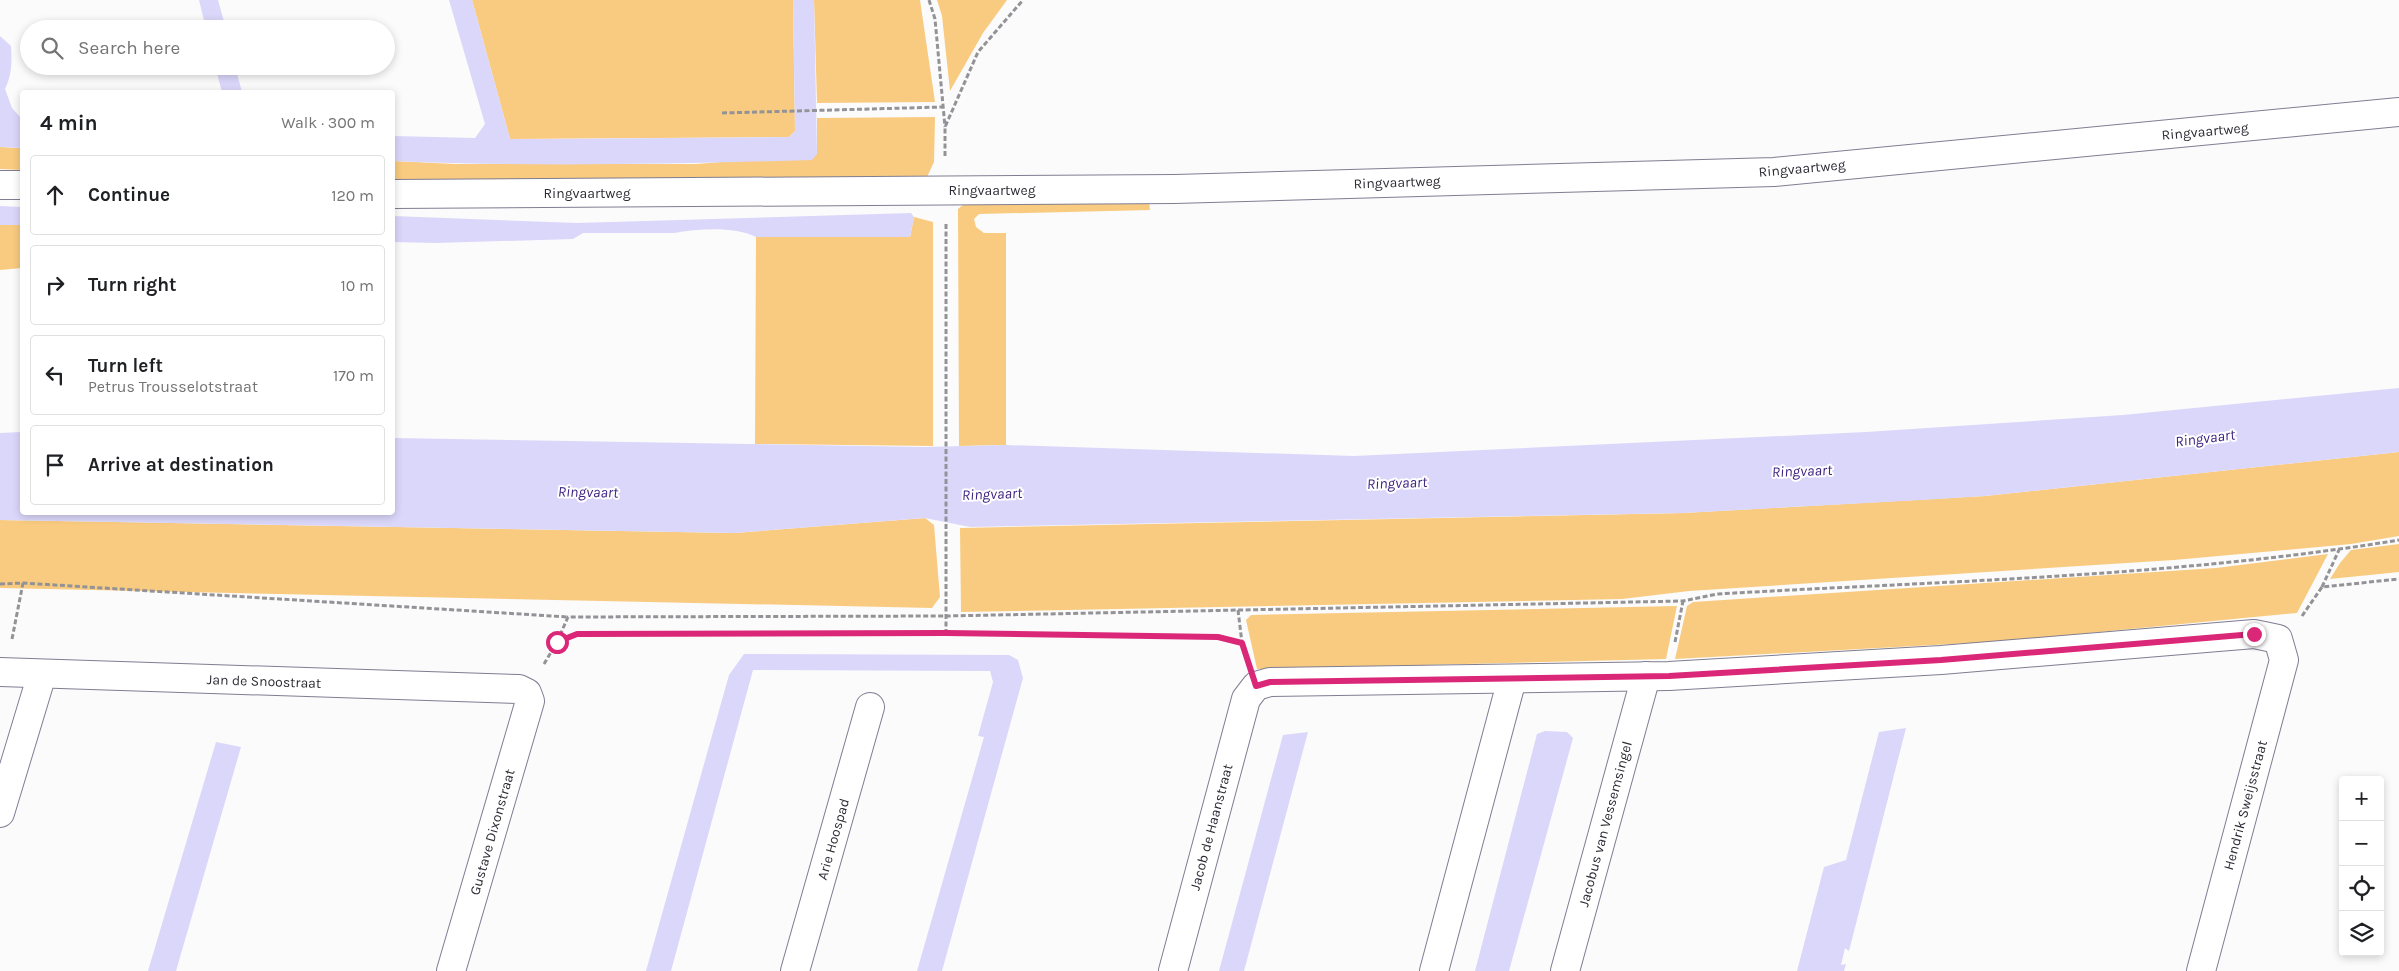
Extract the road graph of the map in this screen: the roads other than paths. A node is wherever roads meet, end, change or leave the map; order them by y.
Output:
1 (2399, 112) edge
2 (0, 185) edge
3 (20, 186) edge
4 (395, 194) edge
5 (0, 672) edge
6 (42, 674) junction
7 (1657, 676) junction
8 (1512, 679) junction
9 (527, 693) joint
10 (870, 707) dead end
11 (0, 813) edge
12 (451, 971) edge
13 (795, 971) edge
14 (1172, 971) edge
15 (1434, 971) edge
16 (1565, 971) edge
17 (2201, 971) edge

1 - 4 street, Ringvaartweg
2 - 3 street
5 - 6 street, Jan de Snoostraat
6 - 9 street, Jan de Snoostraat
6 - 11 street
7 - 8 street
7 - 16 street, Jacobus van Vessemsingel
7 - 17 street, Hendrik Sweijsstraat
8 - 14 street, Jacob de Haanstraat
8 - 15 street
9 - 12 street, Gustave Dixonstraat
10 - 13 street, Arie Hoospad

